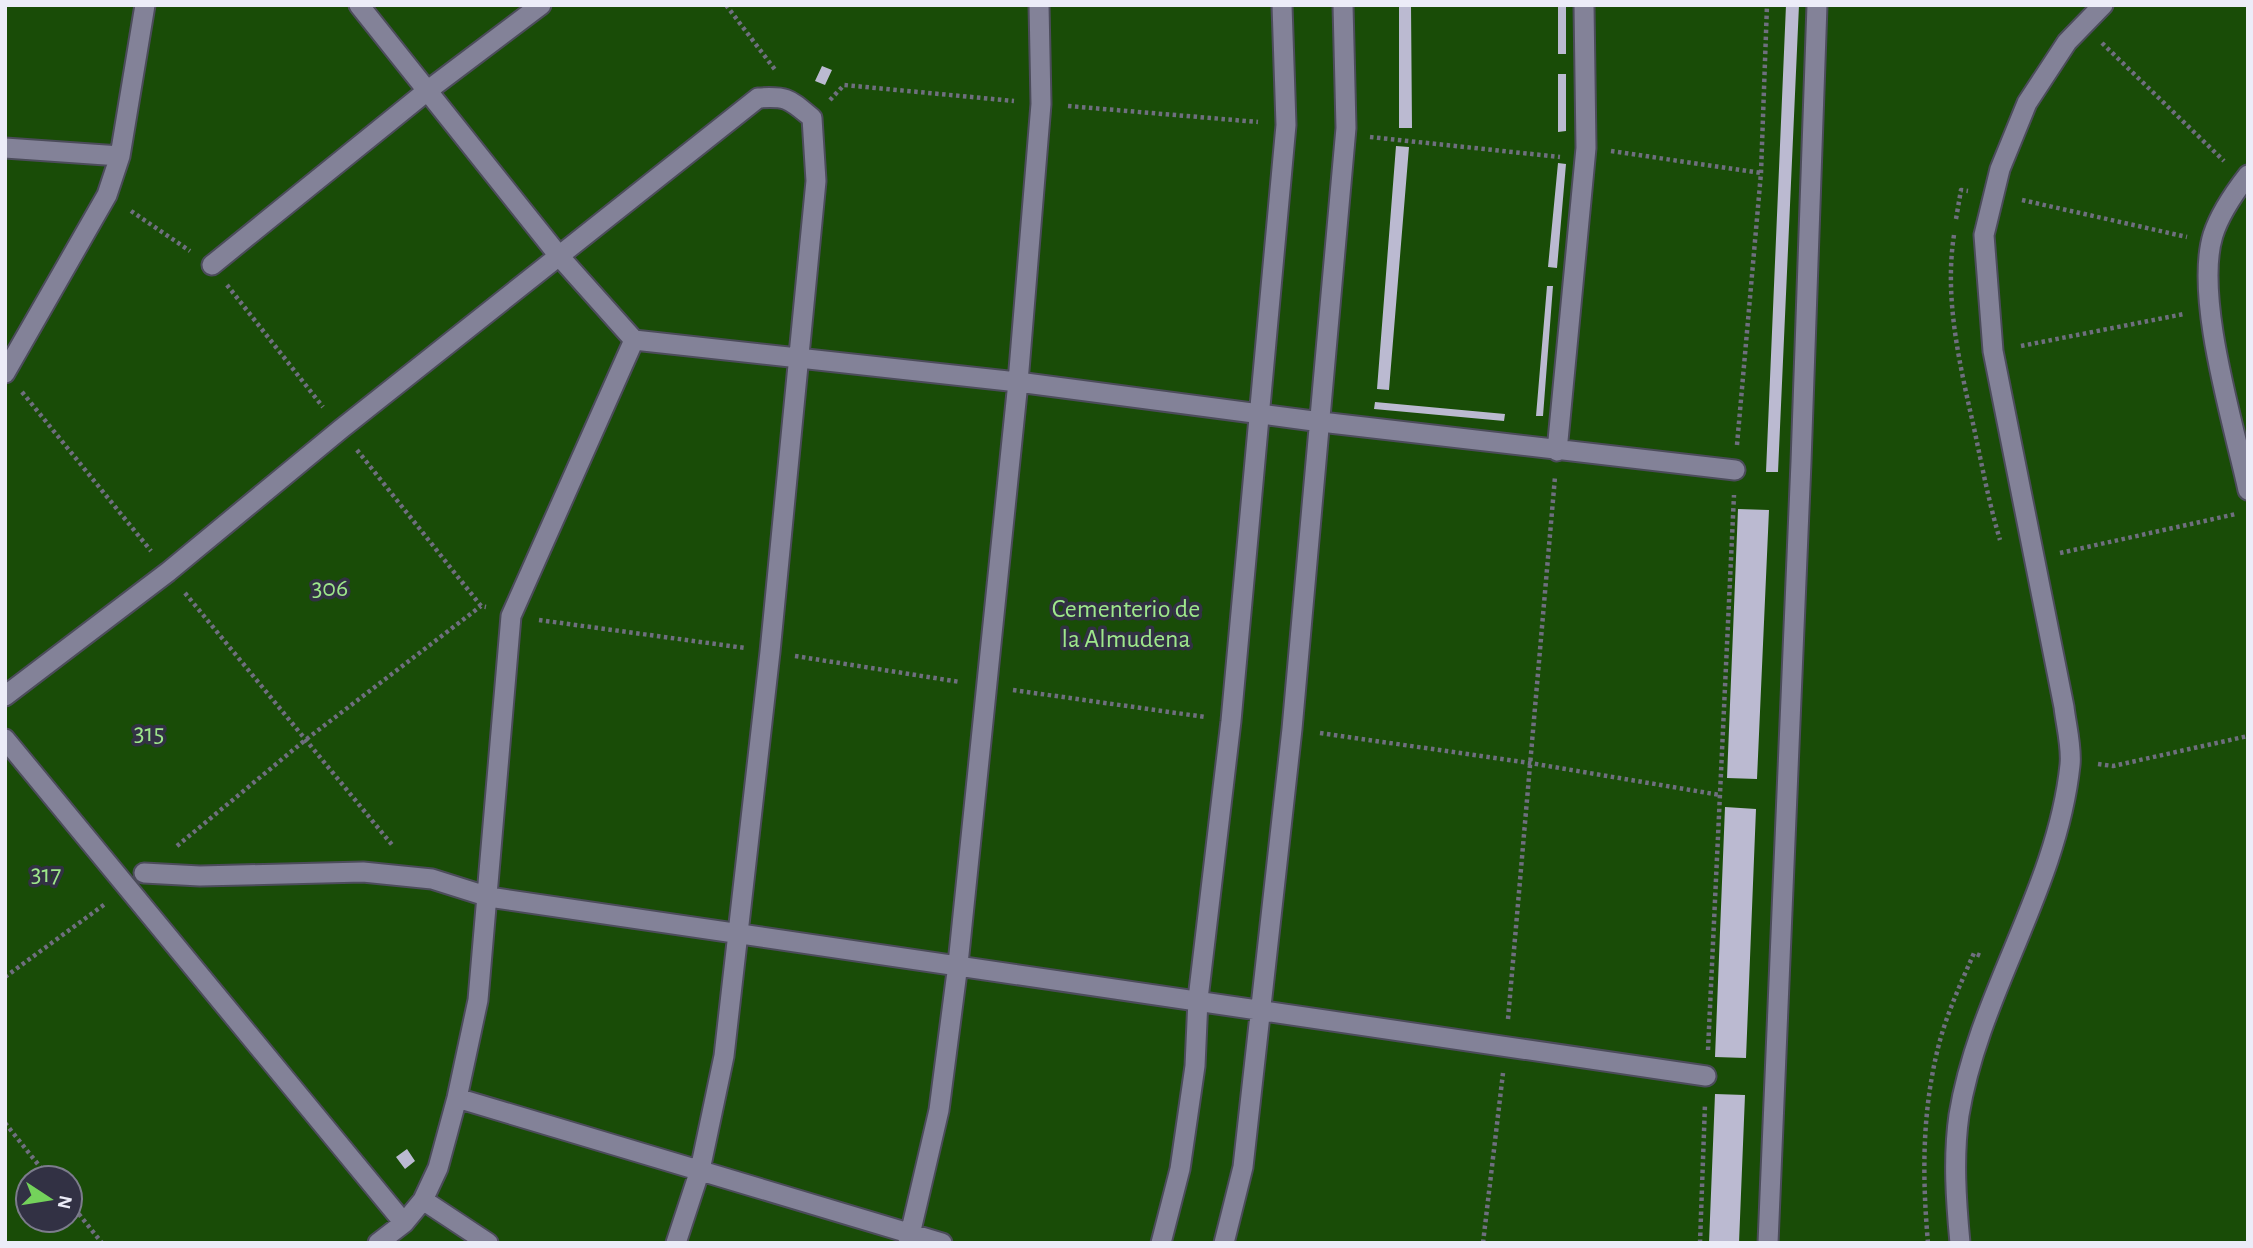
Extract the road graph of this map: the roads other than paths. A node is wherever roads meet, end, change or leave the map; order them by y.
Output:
1 (145, 5) edge
2 (359, 5) edge
3 (541, 5) edge
4 (1039, 5) edge
5 (1282, 5) edge
6 (1343, 5) edge
7 (1584, 5) edge
8 (1817, 5) edge
9 (2104, 5) edge
10 (427, 91) junction
11 (5, 148) edge
12 (120, 156) junction
13 (2246, 178) edge
14 (559, 256) junction
15 (212, 265) road end
16 (634, 340) junction
17 (799, 359) junction
18 (6, 373) edge
19 (1018, 382) junction
20 (1258, 413) junction
21 (1321, 422) junction
22 (1557, 451) junction
23 (1735, 470) road end
24 (2248, 490) edge
25 (5, 696) edge
26 (5, 739) edge
27 (144, 873) road end
28 (489, 897) junction
29 (740, 934) junction
30 (958, 964) junction
31 (1198, 999) junction
32 (1262, 1010) junction
33 (1706, 1076) road end
34 (457, 1098) junction
35 (699, 1170) junction
36 (423, 1200) junction
37 (404, 1223) junction
38 (910, 1238) edge
39 (378, 1243) edge
40 (488, 1243) edge
41 (676, 1243) edge
42 (942, 1243) edge
43 (1161, 1243) edge
44 (1224, 1243) edge
45 (1768, 1243) edge
46 (1960, 1243) edge

1 - 12 lane
2 - 10 lane
3 - 10 lane
4 - 19 lane
5 - 20 lane
6 - 21 lane
7 - 22 lane
8 - 45 lane
9 - 46 lane
10 - 14 lane
10 - 15 lane
11 - 12 lane
12 - 18 lane
13 - 24 lane
14 - 16 lane
14 - 17 lane
14 - 25 lane
16 - 17 lane
16 - 28 lane
17 - 19 lane
17 - 29 lane
19 - 20 lane
19 - 30 lane
20 - 21 lane
20 - 31 lane
21 - 22 lane
21 - 32 lane
22 - 23 lane
26 - 37 lane
27 - 28 lane
28 - 29 lane
28 - 34 lane
29 - 30 lane
29 - 35 lane
30 - 31 lane
30 - 38 lane
31 - 32 lane
31 - 43 lane
32 - 33 lane
32 - 44 lane
34 - 35 lane
34 - 36 lane
35 - 38 lane
35 - 41 lane
36 - 37 lane
36 - 40 lane
37 - 39 lane
38 - 42 lane

